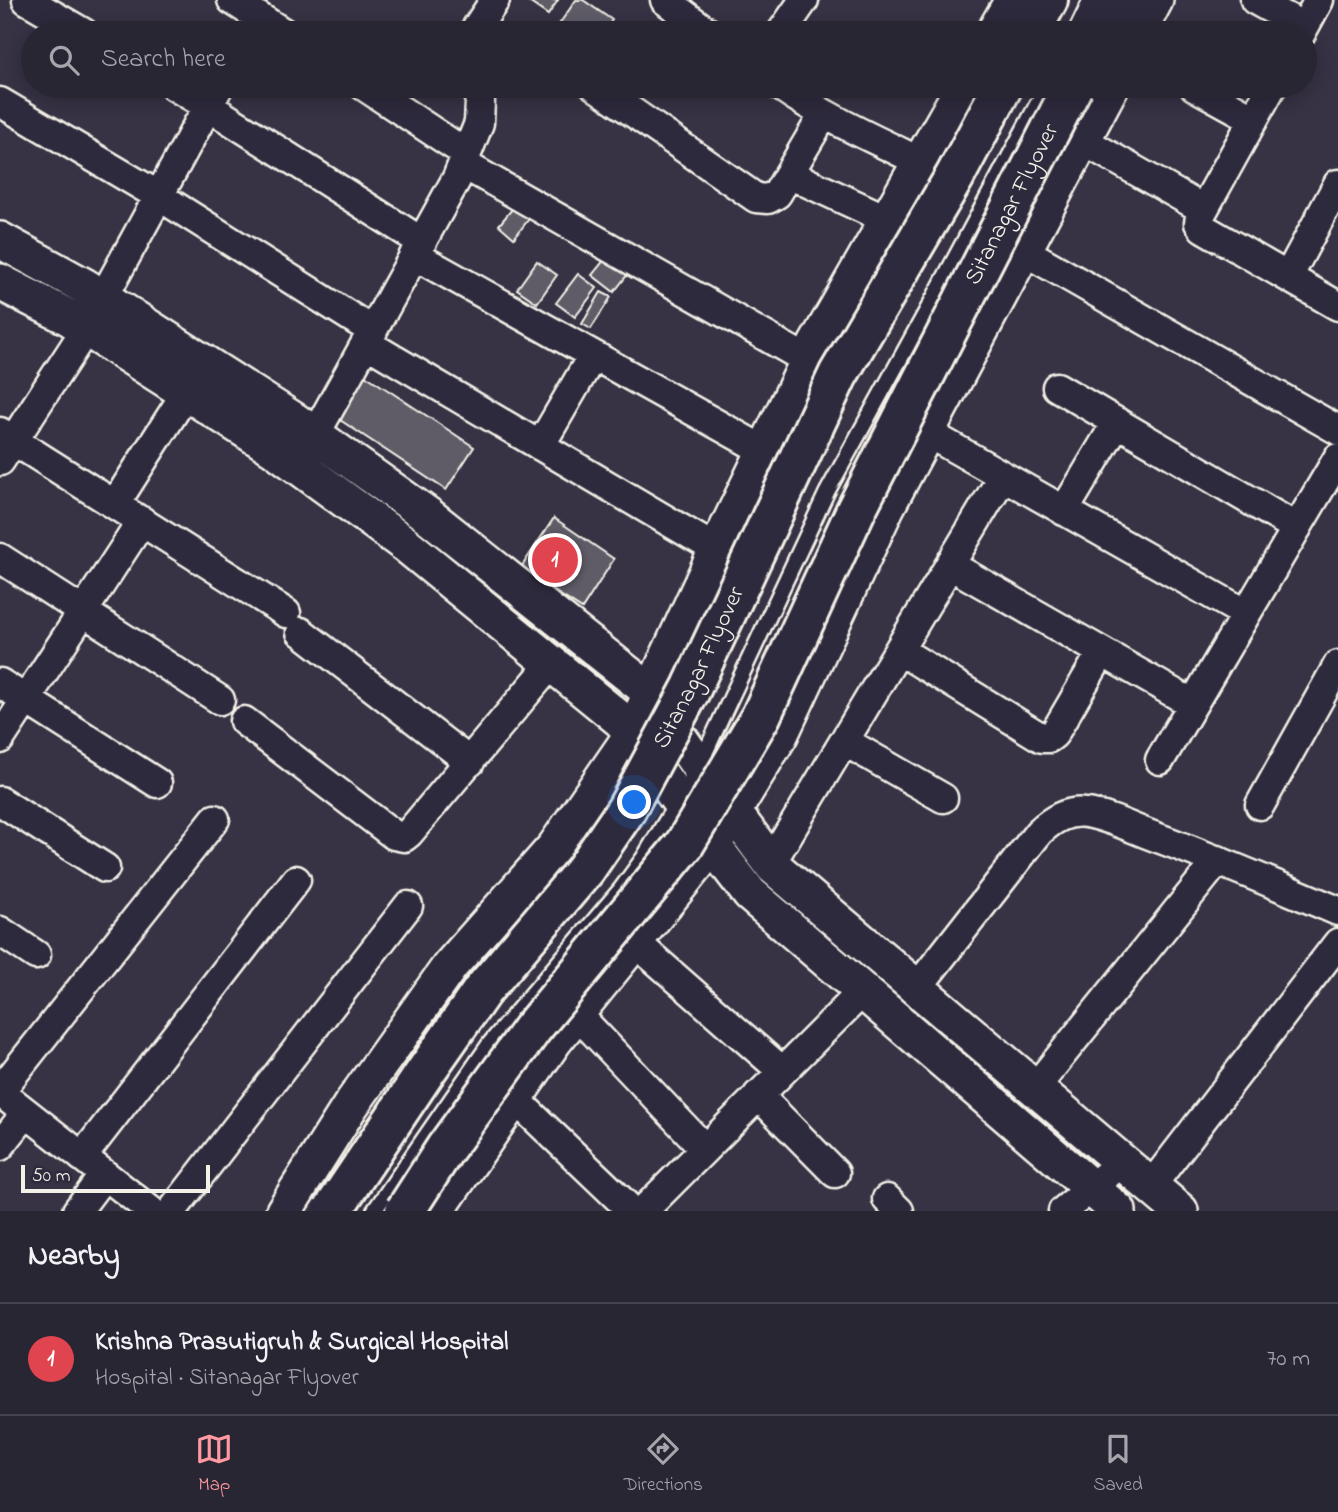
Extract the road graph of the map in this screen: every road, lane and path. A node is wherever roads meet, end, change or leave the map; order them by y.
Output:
1 (27, 0) edge
2 (232, 0) edge
3 (495, 0) edge
4 (804, 0) edge
5 (1013, 0) edge
6 (1048, 0) edge
7 (1091, 0) edge
8 (1117, 0) edge
9 (1155, 0) edge
10 (1255, 0) edge
11 (1319, 0) edge
12 (674, 3) edge
13 (258, 16) edge
14 (63, 21) edge
15 (481, 21) edge
16 (695, 21) edge
17 (789, 21) edge
18 (1001, 21) edge
19 (1037, 21) edge
20 (1081, 21) edge
21 (1106, 21) edge
22 (1144, 21) edge
23 (1288, 21) edge
24 (1307, 21) edge
25 (213, 98) edge
26 (217, 98) edge
27 (381, 98) edge
28 (479, 98) edge
29 (611, 98) edge
30 (798, 98) edge
31 (957, 98) edge
32 (997, 98) edge
33 (1041, 98) edge
34 (1067, 98) edge
35 (1105, 98) edge
36 (1216, 98) edge
37 (1265, 98) edge
38 (0, 102) edge
39 (824, 114) junction
40 (1254, 119) junction
41 (1082, 140) junction
42 (465, 159) junction
43 (921, 162) junction
44 (789, 174) junction
45 (1338, 184) edge
46 (159, 196) junction
47 (1203, 209) junction
48 (888, 220) junction
49 (0, 240) edge
50 (418, 249) junction
51 (1024, 251) junction
52 (1288, 277) junction
53 (0, 282) edge
54 (102, 297) junction
55 (1338, 306) edge
56 (86, 329) junction
57 (369, 337) junction
58 (593, 355) junction
59 (809, 361) junction
60 (1057, 387) dead end
61 (186, 393) junction
62 (1117, 422) junction
63 (1338, 429) edge
64 (926, 432) junction
65 (315, 436) junction
66 (5, 444) edge
67 (540, 446) junction
68 (765, 451) junction
69 (1338, 458) edge
70 (298, 466) junction
71 (1003, 476) junction
72 (115, 504) junction
73 (1064, 511) junction
74 (142, 521) junction
75 (1297, 528) junction
76 (717, 550) junction
77 (0, 558) edge
78 (950, 565) junction
79 (83, 611) junction
80 (1246, 614) junction
81 (899, 650) junction
82 (1101, 652) junction
83 (551, 664) junction
84 (1338, 665) edge
85 (0, 683) edge
86 (651, 697) junction
87 (26, 699) junction
88 (220, 700) dead end
89 (1193, 704) junction
90 (244, 721) dead end
91 (632, 735) junction
92 (0, 739) edge
93 (844, 741) junction
94 (1160, 760) dead end
95 (470, 762) junction
96 (699, 766) junction
97 (157, 783) dead end
98 (943, 799) dead end
99 (0, 801) edge
100 (679, 801) junction
101 (1260, 805) dead end
102 (734, 811) junction
103 (215, 819) dead end
104 (713, 844) junction
105 (1218, 860) junction
106 (771, 863) junction
107 (105, 868) dead end
108 (296, 880) dead end
109 (408, 906) dead end
110 (1338, 911) edge
111 (0, 931) edge
112 (634, 941) junction
113 (1338, 943) edge
114 (36, 955) dead end
115 (917, 988) junction
116 (863, 991) junction
117 (576, 1013) junction
118 (782, 1071) junction
119 (1035, 1088) junction
120 (0, 1092) edge
121 (758, 1095) junction
122 (514, 1097) junction
123 (26, 1113) junction
124 (0, 1146) edge
125 (705, 1149) junction
126 (82, 1157) junction
127 (1122, 1162) junction
128 (835, 1173) dead end
129 (104, 1175) junction
130 (1151, 1186) junction
131 (1090, 1188) junction
132 (448, 1206) edge
133 (77, 1211) edge
134 (151, 1211) edge
135 (172, 1211) edge
136 (284, 1211) edge
137 (332, 1211) edge
138 (374, 1211) edge
139 (405, 1211) edge
140 (632, 1211) edge
141 (643, 1211) edge
142 (1063, 1211) edge
143 (1118, 1211) edge
144 (1180, 1211) edge

1 - 14 street
2 - 13 street
3 - 15 street
4 - 17 street
5 - 18 street
6 - 19 main road
7 - 20 lane
8 - 21 main road
9 - 22 street
10 - 23 street
11 - 24 street
12 - 16 street
25 - 46 street
26 - 50 street
27 - 42 street
28 - 42 street
29 - 44 street
30 - 39 street
31 - 43 street
32 - 137 main road, Sitanagar Flyover, bridge
33 - 96 lane
34 - 139 main road, Sitanagar Flyover, bridge
35 - 41 street
36 - 40 street
37 - 40 street
38 - 46 street
39 - 43 street
39 - 44 street
40 - 47 street
41 - 47 street
41 - 51 street
42 - 50 street
42 - 59 street
43 - 48 street
44 - 48 street
45 - 52 street
46 - 54 street
46 - 57 street
47 - 52 street
48 - 59 street
49 - 54 street
50 - 57 street
50 - 58 street
51 - 63 street
51 - 64 street
52 - 55 street
53 - 56 street
54 - 56 street
54 - 65 street
56 - 61 street
56 - 66 street
57 - 65 street
57 - 67 street
58 - 67 street
58 - 68 street
59 - 68 street
60 - 62 street
61 - 70 street
61 - 72 street
62 - 73 street
62 - 75 street
64 - 71 street
64 - 102 street
65 - 70 street
65 - 86 street
66 - 72 street
67 - 76 street
68 - 76 street
69 - 75 street
70 - 83 street
71 - 73 street
71 - 78 street
72 - 74 street
73 - 80 street
74 - 79 street
74 - 95 street
75 - 80 street
76 - 86 street
77 - 79 street
78 - 81 street
78 - 82 street
79 - 87 street
79 - 88 street
80 - 89 street
81 - 82 street
81 - 93 street
82 - 89 street
83 - 91 street
83 - 95 street
84 - 101 street
85 - 87 street
86 - 91 street
86 - 96 street
87 - 92 street
87 - 97 street
89 - 94 street
90 - 95 street
91 - 100 street
91 - 136 street
93 - 98 street
93 - 106 street
96 - 100 lane
96 - 102 street
99 - 107 street
100 - 104 street
100 - 138 lane
102 - 104 street
102 - 106 street
103 - 120 street
104 - 112 street
104 - 116 street
105 - 110 street
105 - 115 street
105 - 119 street
106 - 115 street
108 - 126 street
109 - 135 street
111 - 114 street
112 - 117 street
112 - 118 street
113 - 130 street
115 - 119 street
116 - 118 street
116 - 131 street
117 - 122 street
117 - 125 street
118 - 121 street
119 - 127 street
120 - 123 street
121 - 125 street
121 - 128 street
122 - 132 street
122 - 140 street
123 - 124 street
123 - 126 street
125 - 141 street
126 - 129 street
127 - 130 street
127 - 131 street
129 - 133 street
129 - 134 street
130 - 144 street
131 - 142 street
131 - 143 street

